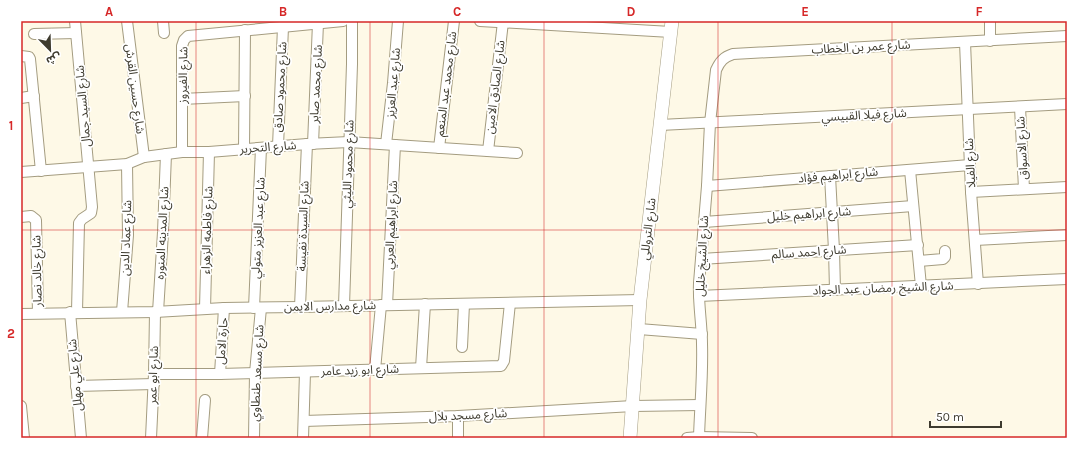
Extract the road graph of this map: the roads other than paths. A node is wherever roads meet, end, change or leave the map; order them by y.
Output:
1 (75, 21) edge
2 (127, 21) edge
3 (163, 21) edge
4 (343, 21) edge
5 (352, 21) edge
6 (398, 21) edge
7 (454, 21) edge
8 (480, 21) edge
9 (990, 21) edge
10 (505, 22) edge
11 (318, 23) junction
12 (582, 24) edge
13 (280, 25) edge
14 (672, 27) edge
15 (245, 30) junction
16 (76, 33) junction
17 (164, 33) dead end
18 (34, 34) dead end
19 (1067, 36) edge
20 (990, 41) junction
21 (965, 42) junction
22 (21, 56) edge
23 (34, 96) junction
24 (245, 96) junction
25 (21, 98) edge
26 (182, 99) junction
27 (1067, 104) edge
28 (1020, 107) junction
29 (968, 110) junction
30 (710, 122) junction
31 (660, 126) junction
32 (349, 142) junction
33 (310, 144) junction
34 (391, 145) junction
35 (278, 146) junction
36 (261, 148) junction
37 (439, 148) junction
38 (244, 149) junction
39 (488, 151) junction
40 (182, 152) junction
41 (209, 152) junction
42 (166, 154) junction
43 (517, 154) dead end
44 (144, 157) junction
45 (127, 164) junction
46 (970, 165) junction
47 (88, 167) junction
48 (41, 170) junction
49 (910, 170) junction
50 (21, 172) edge
51 (830, 176) junction
52 (707, 186) junction
53 (1067, 187) edge
54 (1024, 189) junction
55 (971, 192) junction
56 (913, 206) junction
57 (832, 212) junction
58 (21, 217) edge
59 (704, 222) junction
60 (1067, 235) edge
61 (975, 240) junction
62 (918, 244) junction
63 (834, 250) junction
64 (945, 251) dead end
65 (701, 259) junction
66 (919, 261) junction
67 (1067, 279) edge
68 (978, 284) junction
69 (921, 286) junction
70 (835, 290) junction
71 (699, 296) junction
72 (640, 300) junction
73 (510, 303) junction
74 (425, 304) junction
75 (464, 304) junction
76 (384, 305) junction
77 (344, 306) junction
78 (300, 307) junction
79 (224, 308) junction
80 (258, 308) junction
81 (205, 309) junction
82 (73, 312) junction
83 (122, 312) junction
84 (156, 312) junction
85 (38, 313) junction
86 (21, 314) edge
87 (638, 329) junction
88 (702, 334) junction
89 (462, 347) dead end
90 (421, 368) junction
91 (376, 370) junction
92 (304, 372) junction
93 (255, 373) junction
94 (220, 374) junction
95 (154, 379) junction
96 (76, 386) junction
97 (205, 400) dead end
98 (700, 405) junction
99 (21, 406) edge
100 (633, 406) junction
101 (458, 416) junction
102 (304, 421) junction
103 (699, 437) junction
104 (24, 438) edge
105 (81, 438) edge
106 (151, 438) edge
107 (202, 438) edge
108 (254, 438) edge
109 (303, 438) edge
110 (458, 438) edge
111 (630, 438) edge
112 (687, 438) edge
113 (752, 438) edge

1 - 16 street, شارع السيد جمال
2 - 44 street, شارع حسين القرش
3 - 17 street
4 - 11 street, شارع الفيروز
5 - 32 street, شارع محمود الليثي
6 - 34 street, شارع عبد العزيز
7 - 37 street, شارع محمد عبد المنعم
8 - 10 street
9 - 20 street
10 - 12 street
10 - 39 street, شارع الصادق الامين
11 - 13 street, شارع الفيروز
11 - 33 street, شارع محمد صابر
12 - 14 street
13 - 15 street, شارع الفيروز
13 - 35 street, شارع محمود صادق
14 - 31 street, شارع التروللي
15 - 24 street
15 - 26 street, شارع الفيروز
16 - 18 street
16 - 47 street, شارع السيد جمال
19 - 20 street, شارع عمر بن الخطاب
20 - 21 street, شارع عمر بن الخطاب
21 - 29 street, شارع الفيلا
21 - 30 street, شارع عمر بن الخطاب
22 - 23 street
23 - 25 street
23 - 48 street
24 - 26 street
24 - 38 street
26 - 40 street, شارع الفيروز
27 - 28 street, شارع فيلا القبيسي
28 - 29 street, شارع فيلا القبيسي
28 - 54 street, شارع الاسواق
29 - 30 street, شارع فيلا القبيسي
29 - 46 street, شارع الفيلا
30 - 31 street, شارع فيلا القبيسي
30 - 52 street, شارع الشيخ خليل
31 - 72 street, شارع التروللي
32 - 33 street, شارع التحرير
32 - 34 street, شارع التحرير
32 - 77 street, شارع محمود الليثي
33 - 35 street, شارع التحرير
33 - 78 street, شارع السيدة نفيسة
34 - 37 street, شارع التحرير
34 - 76 street, شارع ابراهيم العربي
35 - 36 street, شارع التحرير
36 - 38 street, شارع التحرير
36 - 80 street, شارع عبد العزيز متولي
37 - 39 street, شارع التحرير
38 - 41 street, شارع التحرير
39 - 43 street, شارع التحرير
40 - 41 street, شارع التحرير
40 - 42 street, شارع التحرير
41 - 81 street, شارع فاطمه الزهراء
42 - 44 street, شارع التحرير
42 - 84 street, شارع المدينه المنوره
44 - 45 street, شارع التحرير
45 - 47 street, شارع التحرير
45 - 83 street, شارع عماد الدين
46 - 49 street, شارع ابراهيم فؤاد
46 - 55 street, شارع الفيلا
47 - 48 street, شارع التحرير
47 - 82 street, شارع السيد جمال
48 - 50 street, شارع التحرير
49 - 51 street, شارع ابراهيم فؤاد
49 - 56 street
51 - 52 street, شارع ابراهيم فؤاد
51 - 57 street
52 - 59 street, شارع الشيخ خليل
53 - 54 street
54 - 55 street
55 - 61 street, شارع الفيلا
56 - 57 street, شارع ابراهيم خليل
56 - 62 street
57 - 59 street, شارع ابراهيم خليل
57 - 63 street
58 - 85 street, شارع خالد نصار
59 - 65 street, شارع الشيخ خليل
60 - 61 street
61 - 68 street, شارع الفيلا
62 - 63 street, شارع احمد سالم
62 - 66 street
63 - 65 street, شارع احمد سالم
63 - 70 street
64 - 66 street
65 - 71 street, شارع الشيخ خليل
66 - 69 street
67 - 68 street, شارع الشيخ رمضان عبد الجواد
68 - 69 street, شارع الشيخ رمضان عبد الجواد
69 - 70 street, شارع الشيخ رمضان عبد الجواد
70 - 71 street, شارع الشيخ رمضان عبد الجواد
71 - 88 street, شارع الشيخ خليل
72 - 73 street, شارع مدارس الايمن
72 - 87 street, شارع التروللي
73 - 75 street, شارع مدارس الايمن
73 - 90 street, شارع ابو زيد عامر
74 - 75 street, شارع مدارس الايمن
74 - 76 street, شارع مدارس الايمن
74 - 90 street
75 - 89 street
76 - 77 street, شارع مدارس الايمن
76 - 91 street, شارع ابراهيم العربي
77 - 78 street, شارع مدارس الايمن
78 - 80 street, شارع مدارس الايمن
79 - 80 street, شارع مدارس الايمن
79 - 81 street, شارع مدارس الايمن
79 - 94 street, حارة الامل
80 - 93 street, شارع مسعد طنطاوي
81 - 84 street, شارع مدارس الايمن
82 - 83 street, شارع مدارس الايمن
82 - 85 street, شارع مدارس الايمن
82 - 96 street, شارع علي مهلل
83 - 84 street, شارع مدارس الايمن
84 - 95 street, شارع ابو عمر
85 - 86 street, شارع مدارس الايمن
87 - 88 street
87 - 100 street, شارع التروللي
88 - 98 street, شارع الشيخ خليل
90 - 91 street, شارع ابو زيد عامر
91 - 92 street, شارع ابو زيد عامر
92 - 93 street, شارع ابو زيد عامر
92 - 102 street
93 - 94 street, شارع ابو زيد عامر
93 - 108 street, شارع مسعد طنطاوي
94 - 95 street, شارع ابو زيد عامر
95 - 96 street, شارع ابو زيد عامر
95 - 106 street, شارع ابو عمر
96 - 105 street, شارع علي مهلل
97 - 107 street
98 - 100 street, شارع مسجد بلال
98 - 103 street, شارع الشيخ خليل
99 - 104 street
100 - 101 street, شارع مسجد بلال
100 - 111 street, شارع التروللي
101 - 102 street, شارع مسجد بلال
101 - 110 street
102 - 109 street
103 - 112 street
103 - 113 street

